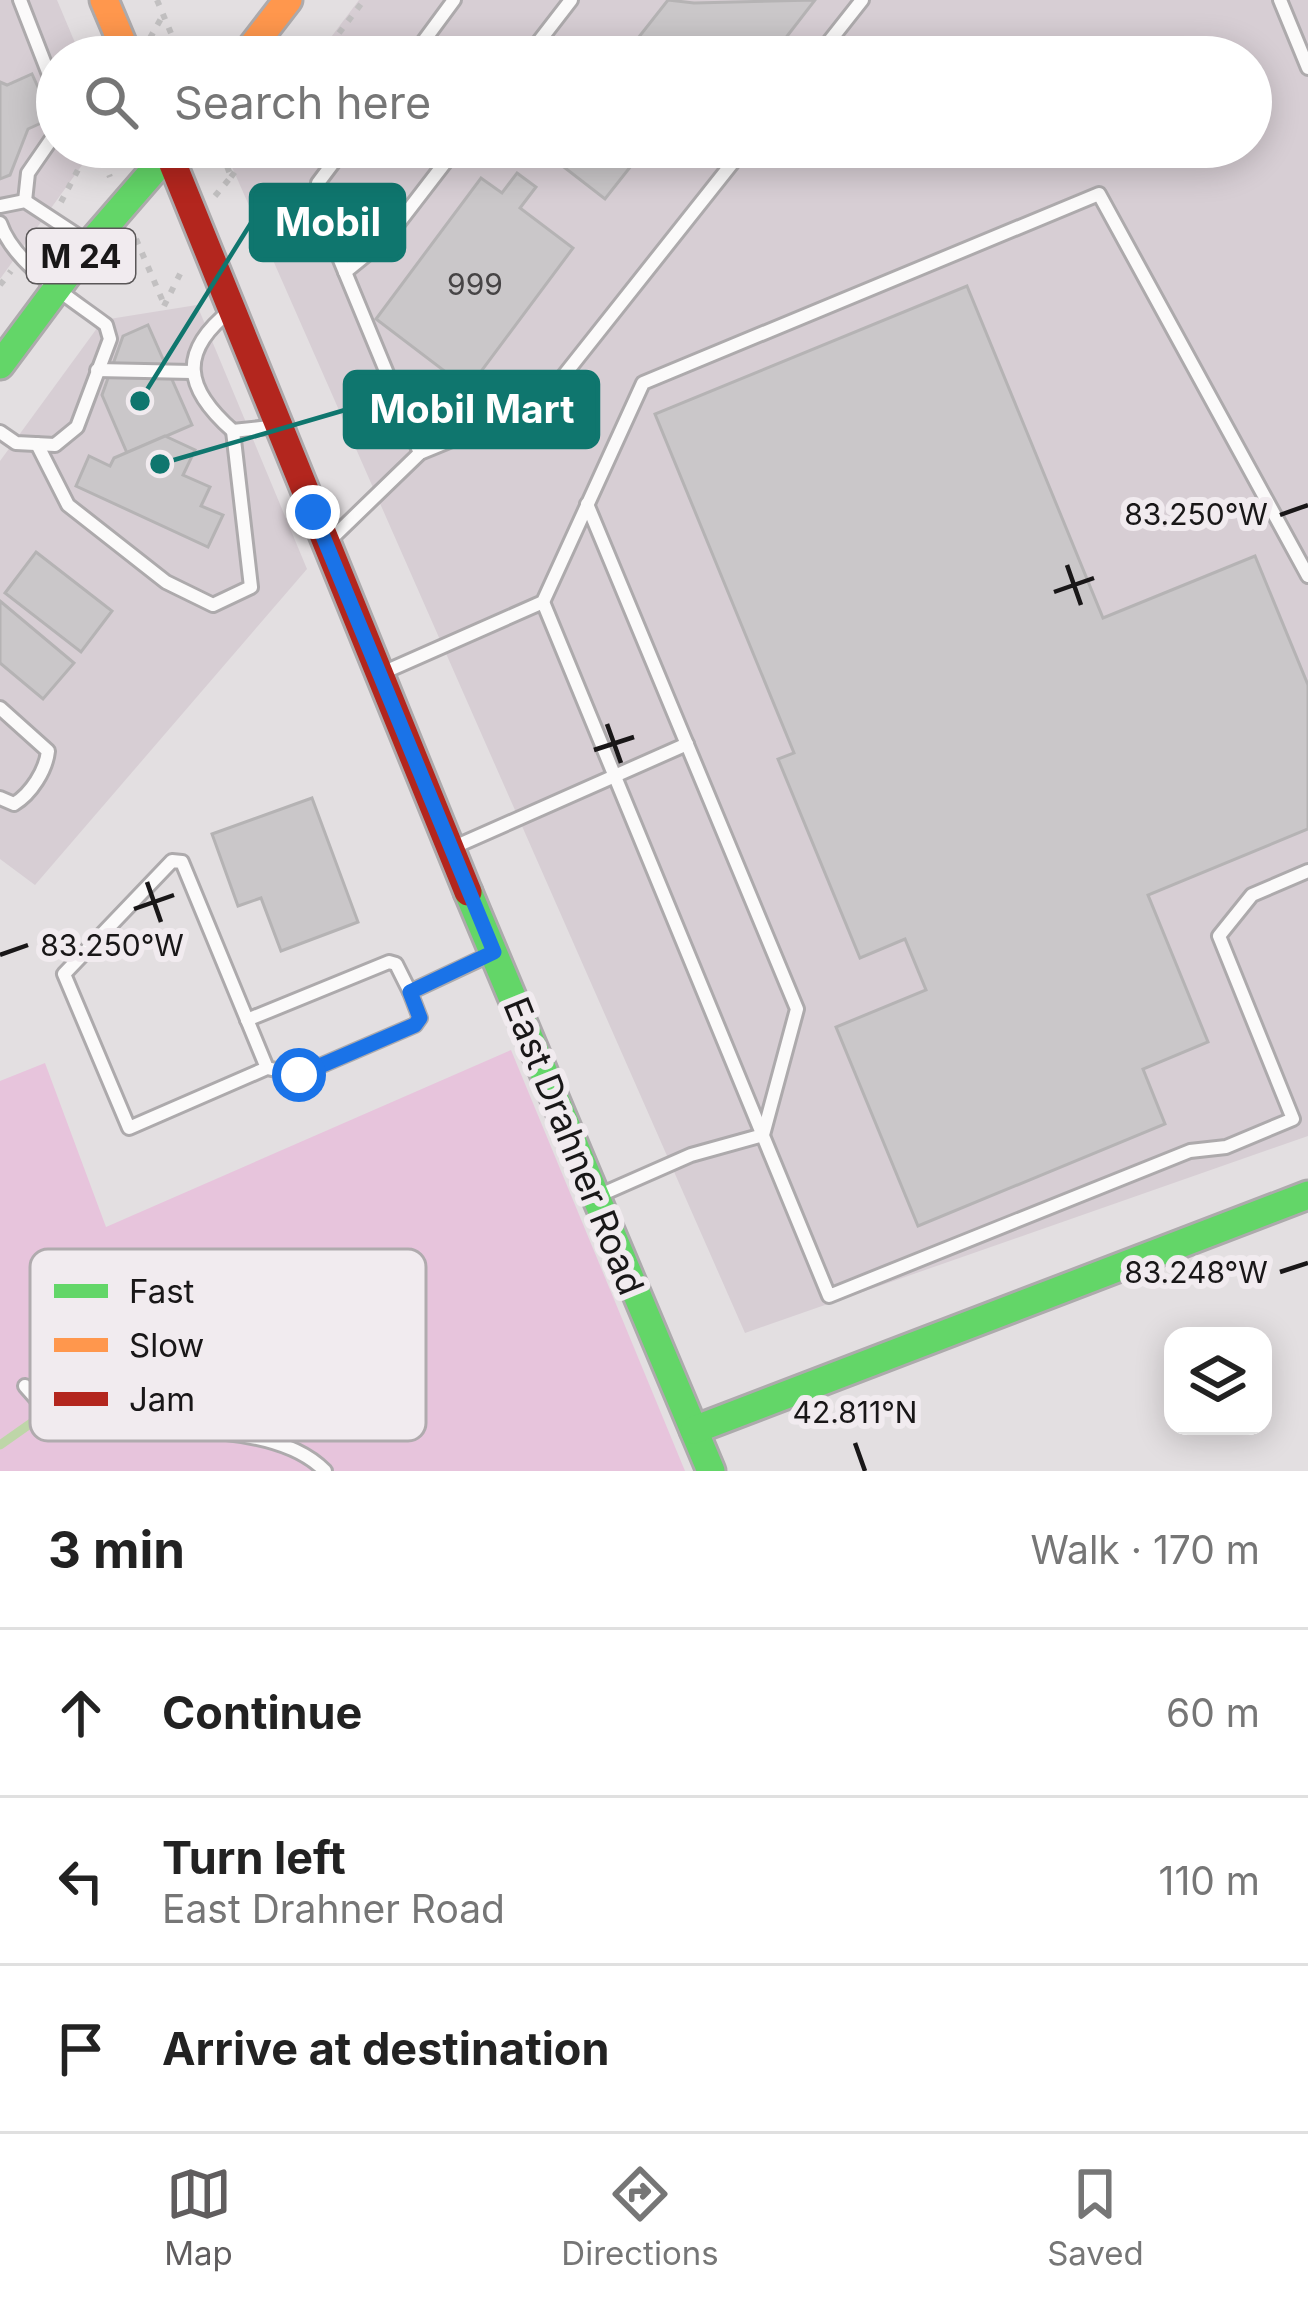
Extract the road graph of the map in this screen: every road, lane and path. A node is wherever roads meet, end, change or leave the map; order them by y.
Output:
1 (20, 0) edge
2 (104, 0) edge
3 (157, 0) edge
4 (288, 0) edge
5 (364, 0) edge
6 (454, 0) edge
7 (571, 0) edge
8 (862, 0) edge
9 (1280, 0) edge
10 (119, 36) edge
11 (172, 36) edge
12 (260, 36) edge
13 (337, 36) edge
14 (427, 36) edge
15 (543, 36) edge
16 (834, 36) edge
17 (36, 41) edge
18 (1308, 68) edge
19 (36, 161) edge
20 (154, 168) edge
21 (177, 168) edge
22 (228, 168) edge
23 (238, 168) edge
24 (329, 168) edge
25 (442, 168) edge
26 (729, 168) edge
27 (231, 177) junction
28 (224, 185) dead end
29 (25, 201) junction
30 (0, 206) edge
31 (0, 224) edge
32 (90, 244) junction
33 (345, 272) junction
34 (58, 287) junction
35 (232, 310) junction
36 (1, 362) edge
37 (97, 370) junction
38 (193, 372) junction
39 (278, 426) junction
40 (233, 431) junction
41 (0, 432) edge
42 (37, 444) junction
43 (420, 453) junction
44 (587, 504) junction
45 (326, 544) junction
46 (1308, 576) edge
47 (543, 602) junction
48 (379, 674) junction
49 (0, 708) edge
50 (687, 744) junction
51 (615, 778) junction
52 (0, 798) edge
53 (450, 849) junction
54 (1308, 871) edge
55 (494, 952) junction
56 (410, 992) junction
57 (247, 1020) junction
58 (267, 1068) junction
59 (763, 1135) junction
60 (1308, 1195) edge
61 (594, 1197) junction
62 (25, 1386) dead end
63 (30, 1392) edge
64 (694, 1430) junction
65 (248, 1441) edge
66 (326, 1471) edge
67 (711, 1471) edge

1 - 17 lane
2 - 10 street
3 - 11 path
4 - 12 street
5 - 13 path
6 - 14 lane
7 - 15 lane
8 - 16 lane
9 - 18 lane
19 - 29 lane
20 - 32 street, M 24
21 - 35 street, East Drahner Road
22 - 27 path
23 - 27 path
24 - 33 lane
25 - 33 lane
26 - 43 lane
27 - 28 path
29 - 30 lane
29 - 32 lane
31 - 34 lane
32 - 34 street, M 24
33 - 43 lane
34 - 36 street, M 24
34 - 37 lane
35 - 38 lane
35 - 39 street, East Drahner Road
37 - 38 lane
37 - 42 lane
38 - 40 lane
39 - 40 lane
39 - 45 street, East Drahner Road
40 - 42 lane
41 - 42 lane
43 - 45 lane
44 - 46 lane
44 - 47 lane
44 - 50 lane
45 - 48 street, East Drahner Road
47 - 48 lane
47 - 51 lane
48 - 53 street, East Drahner Road
49 - 52 lane
50 - 51 lane
50 - 59 lane
51 - 53 lane
51 - 59 lane
53 - 55 street, East Drahner Road
54 - 59 lane
55 - 56 lane
55 - 61 street, East Drahner Road
56 - 57 lane
56 - 58 lane
57 - 58 lane
57 - 58 lane
59 - 61 lane
60 - 64 street
61 - 64 street, East Drahner Road
62 - 63 lane
64 - 67 street, East Drahner Road
65 - 66 lane

